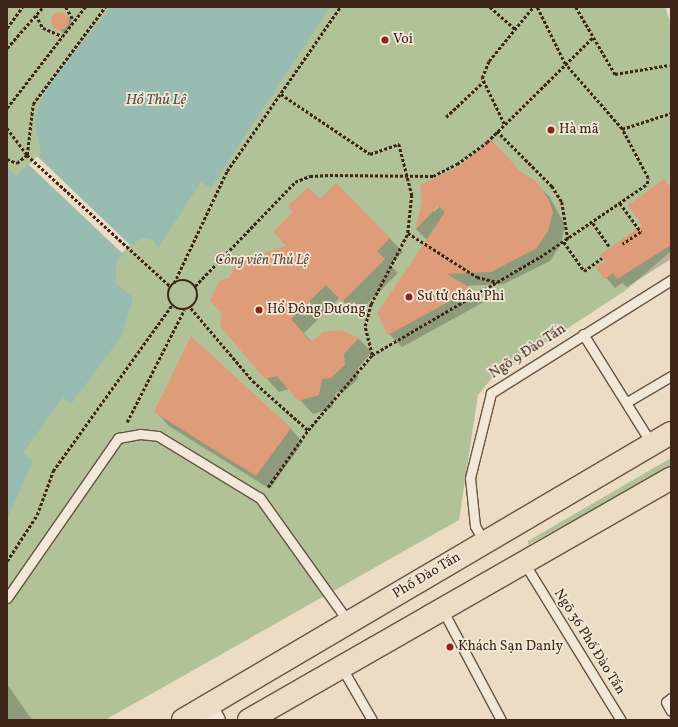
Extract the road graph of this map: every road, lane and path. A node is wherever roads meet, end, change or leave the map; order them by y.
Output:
1 (22, 7) edge
2 (43, 7) edge
3 (66, 7) edge
4 (84, 7) edge
5 (105, 7) edge
6 (340, 7) edge
7 (490, 7) edge
8 (533, 7) edge
9 (537, 7) edge
10 (576, 7) edge
11 (36, 15) junction
12 (73, 19) junction
13 (7, 28) edge
14 (516, 29) junction
15 (62, 36) junction
16 (592, 38) junction
17 (7, 48) edge
18 (565, 64) junction
19 (669, 65) dead end
20 (483, 82) junction
21 (281, 94) junction
22 (7, 108) edge
23 (671, 113) edge
24 (446, 117) dead end
25 (504, 124) junction
26 (7, 128) edge
27 (622, 129) junction
28 (497, 131) junction
29 (27, 155) junction
30 (7, 159) edge
31 (409, 177) junction
32 (620, 203) junction
33 (593, 223) junction
34 (408, 233) junction
35 (568, 240) junction
36 (564, 242) junction
37 (623, 244) dead end
38 (610, 248) dead end
39 (602, 258) dead end
40 (671, 280) edge
41 (498, 282) junction
42 (174, 283) junction
43 (195, 286) junction
44 (171, 287) junction
45 (172, 305) junction
46 (191, 308) junction
47 (184, 310) junction
48 (582, 334) junction
49 (372, 355) junction
50 (671, 376) edge
51 (627, 402) junction
52 (308, 430) junction
53 (671, 433) edge
54 (118, 438) junction
55 (652, 443) junction
56 (671, 478) edge
57 (260, 498) junction
58 (484, 542) junction
59 (7, 560) edge
60 (528, 570) junction
61 (7, 598) edge
62 (442, 609) junction
63 (349, 623) junction
64 (342, 668) junction
65 (671, 698) edge
66 (671, 711) edge
67 (212, 713) edge
68 (183, 720) edge
69 (249, 720) edge
70 (372, 720) edge
71 (501, 720) edge
72 (621, 720) edge

1 - 13 path
2 - 11 path
3 - 12 path
4 - 12 path
5 - 29 path
6 - 21 path
7 - 14 path
8 - 14 path
9 - 18 path
10 - 16 path
11 - 15 path
11 - 17 path
12 - 15 path
14 - 20 path
15 - 22 path
16 - 18 path
16 - 19 path
18 - 25 path
18 - 27 path
20 - 24 path
20 - 25 path
21 - 31 path
21 - 42 path
23 - 27 path
25 - 28 path
26 - 29 path
27 - 32 path
28 - 31 path
28 - 35 path
29 - 30 path
29 - 44 path
31 - 34 path
31 - 43 path
32 - 33 path
32 - 37 path
33 - 35 path
33 - 38 path
34 - 41 path
34 - 49 path
35 - 36 path
36 - 39 path
36 - 41 path
40 - 48 lane, Ngõ 9 Đào Tấn
41 - 49 path
42 - 43 path
42 - 44 path
43 - 46 path
44 - 45 path
45 - 47 path
45 - 59 path
46 - 47 path
46 - 52 path
47 - 54 path
48 - 51 lane
48 - 58 lane, Ngõ 9 Đào Tấn
49 - 52 path
50 - 51 lane
51 - 55 lane
52 - 57 path
53 - 55 main road, Phố Đào Tấn
54 - 57 lane
54 - 61 lane
55 - 58 main road, Phố Đào Tấn
56 - 60 main road
57 - 63 lane
58 - 63 main road, Phố Đào Tấn
60 - 62 main road
60 - 72 lane, Ngõ 36 Phố Đào Tấn
62 - 64 main road
62 - 71 lane
63 - 67 main road, Phố Đào Tấn
64 - 69 main road
64 - 70 lane
65 - 66 lane
67 - 68 main road, Phố Đào Tấn

